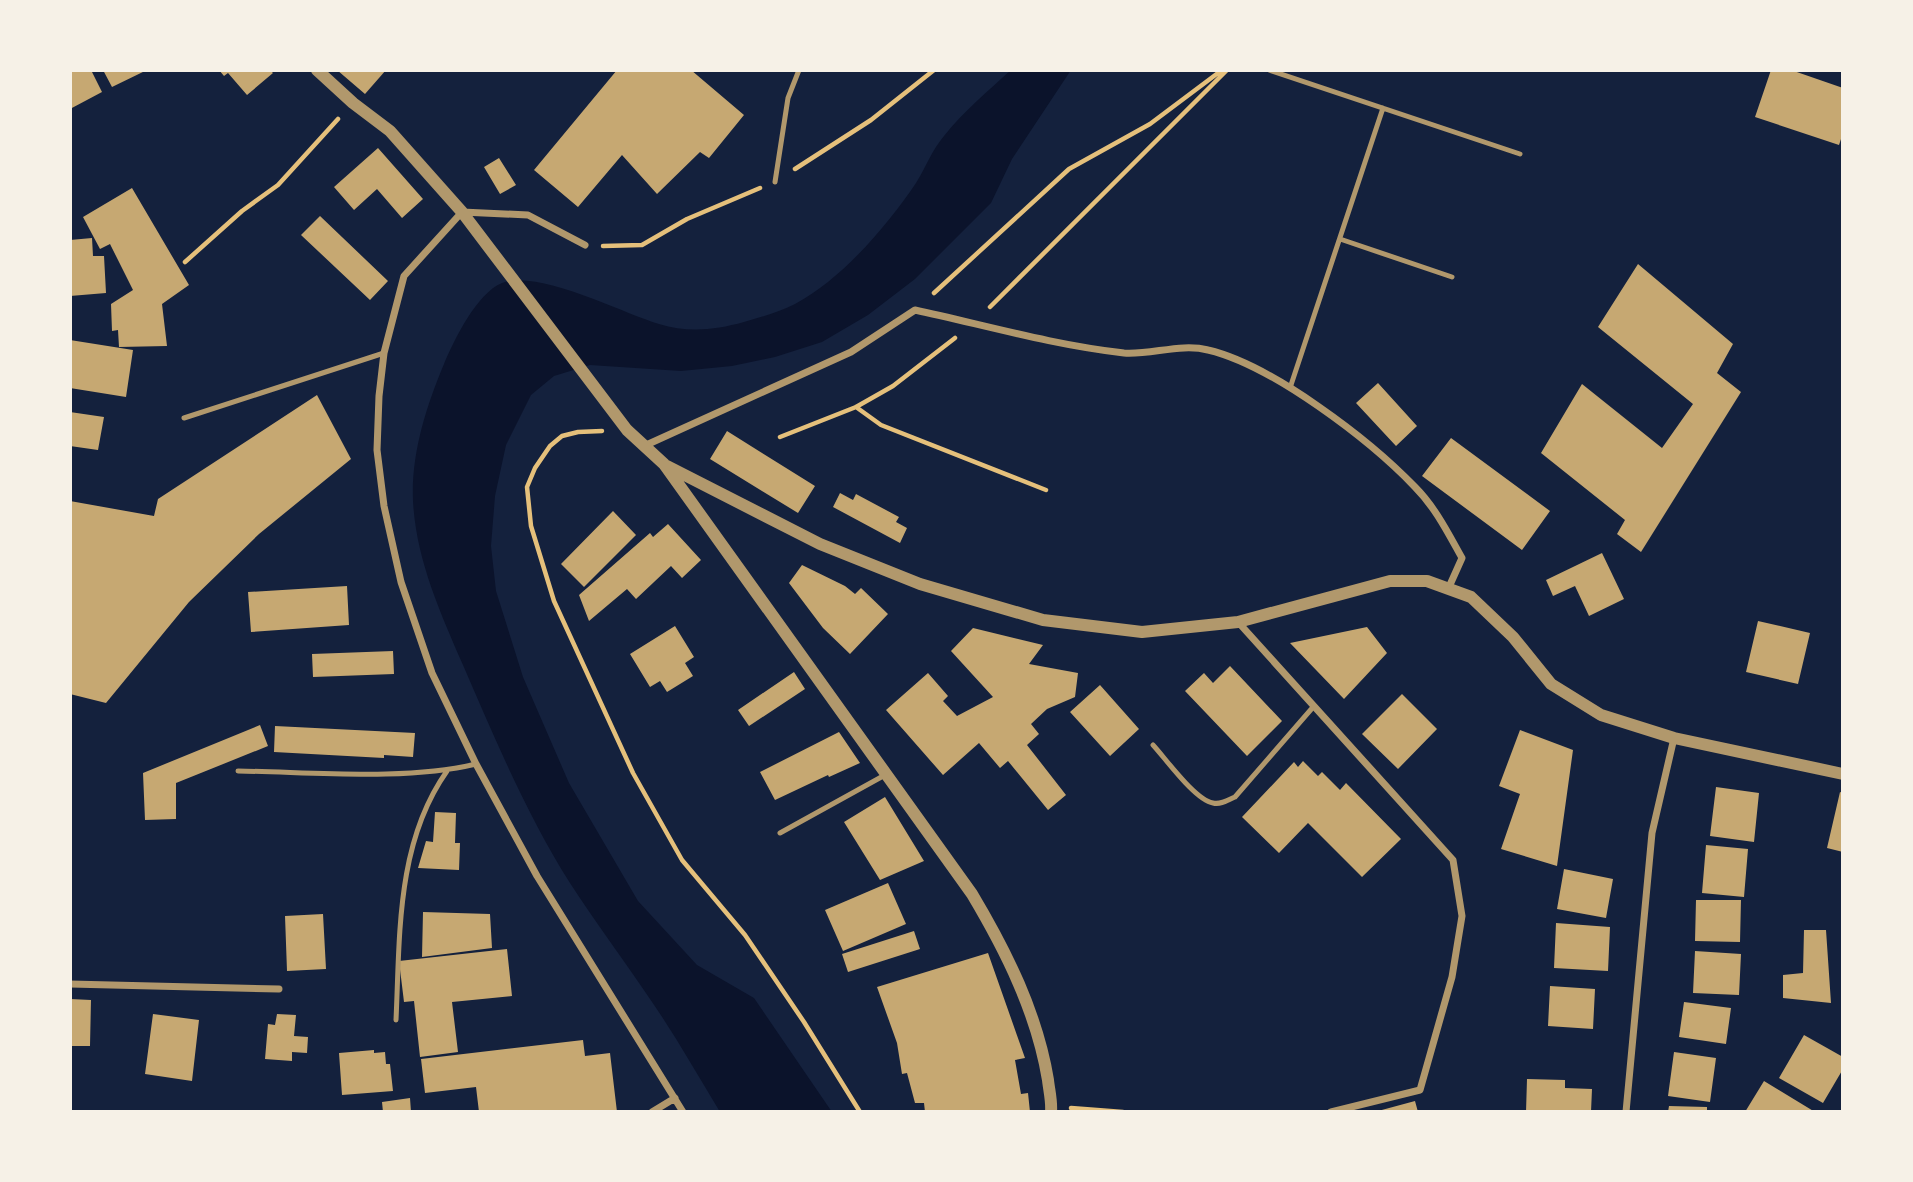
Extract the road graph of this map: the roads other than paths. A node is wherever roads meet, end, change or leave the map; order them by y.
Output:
1 (317, 70) edge
2 (799, 70) edge
3 (1269, 70) edge
4 (1383, 108) junction
5 (1521, 154) dead end
6 (775, 182) dead end
7 (461, 212) junction
8 (1340, 239) junction
9 (585, 245) dead end
10 (1452, 277) dead end
11 (384, 353) junction
12 (1290, 388) junction
13 (184, 418) dead end
14 (644, 446) junction
15 (664, 464) junction
16 (1449, 587) junction
17 (1238, 622) junction
18 (1314, 706) junction
19 (1674, 738) junction
20 (1153, 745) dead end
21 (475, 764) junction
22 (238, 771) dead end
23 (447, 771) junction
24 (1843, 774) edge
25 (885, 775) junction
26 (780, 833) dead end
27 (70, 984) edge
28 (279, 989) dead end
29 (396, 1020) dead end
30 (674, 1098) junction
31 (1051, 1109) edge
32 (652, 1112) edge
33 (683, 1112) edge
34 (1331, 1112) edge
35 (1626, 1112) edge

1 - 7 street
2 - 6 lane
3 - 4 lane
4 - 5 lane
4 - 8 lane
7 - 9 street
7 - 11 street
7 - 14 street
8 - 10 lane
8 - 12 lane
11 - 13 lane
11 - 21 street
12 - 14 street
12 - 16 street
14 - 15 street
15 - 17 street
15 - 25 street
16 - 17 street
16 - 19 street
17 - 18 street
18 - 20 lane
18 - 34 street
19 - 24 street
19 - 35 street
21 - 23 lane
21 - 30 street
22 - 23 lane
23 - 29 lane
25 - 26 lane
25 - 31 street
27 - 28 street
30 - 32 street
30 - 33 street

